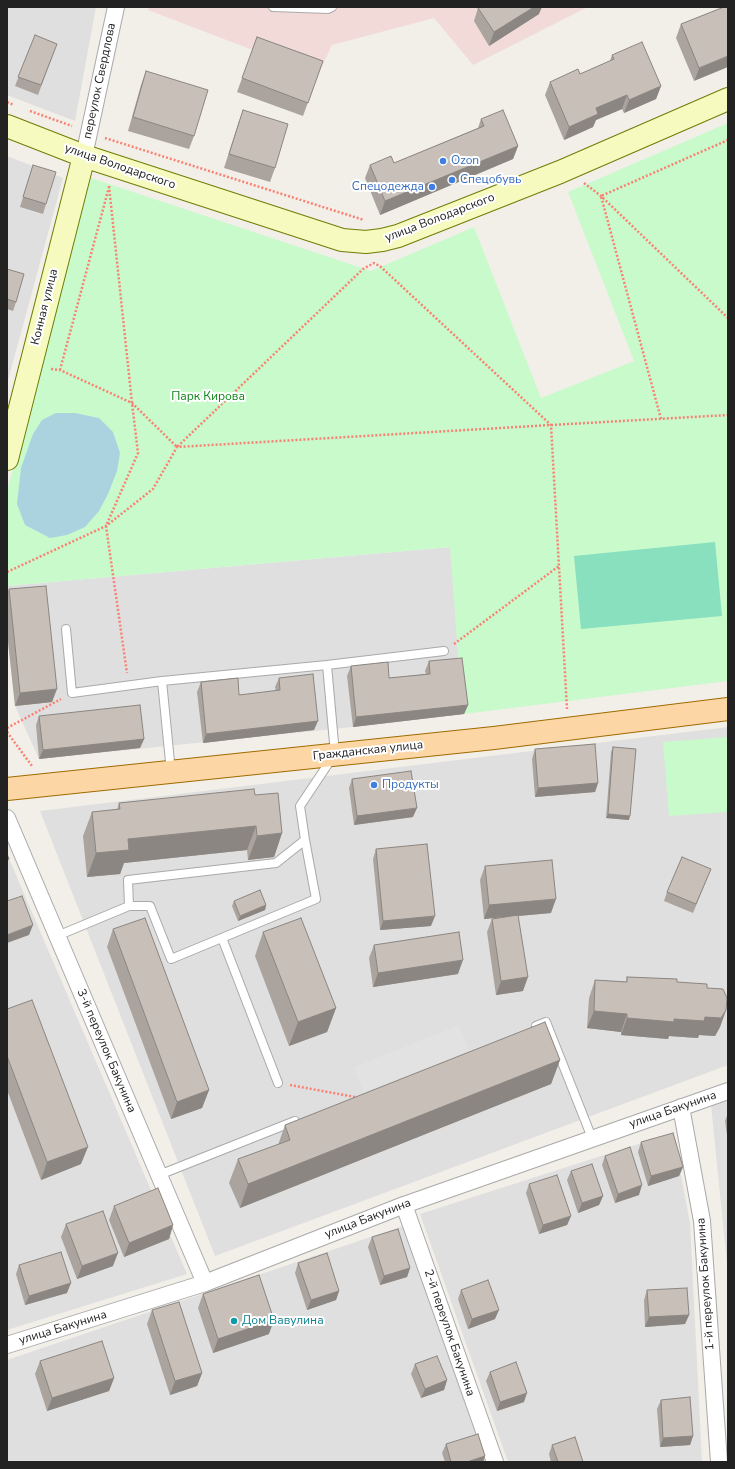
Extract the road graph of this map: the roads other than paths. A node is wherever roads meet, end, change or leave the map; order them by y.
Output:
1 (116, 7) edge
2 (273, 7) edge
3 (332, 7) edge
4 (728, 99) edge
5 (7, 126) edge
6 (84, 156) junction
7 (7, 459) edge
8 (66, 629) dead end
9 (444, 651) road end
10 (327, 665) junction
11 (162, 681) junction
12 (728, 709) edge
13 (334, 755) junction
14 (172, 772) junction
15 (7, 789) edge
16 (7, 818) edge
17 (304, 840) junction
18 (129, 906) junction
19 (57, 936) junction
20 (222, 938) junction
21 (532, 1028) edge
22 (278, 1083) road end
23 (728, 1091) edge
24 (681, 1107) junction
25 (301, 1119) edge
26 (592, 1138) junction
27 (159, 1175) junction
28 (404, 1205) junction
29 (205, 1283) junction
30 (7, 1345) edge
31 (495, 1462) edge
32 (719, 1462) edge

1 - 6 street, переулок Свердлова
2 - 3 lane
4 - 6 street, улица Володарского
5 - 6 street, улица Володарского
6 - 7 street, Конная улица
8 - 11 lane
9 - 10 lane
10 - 11 lane
10 - 13 lane
11 - 14 lane
12 - 13 main road, Гражданская улица
13 - 14 main road, Гражданская улица
13 - 17 lane
14 - 15 main road, Гражданская улица
16 - 19 street, 3-й переулок Бакунина
17 - 18 lane
17 - 20 lane
18 - 19 lane
18 - 20 lane
19 - 27 street, 3-й переулок Бакунина
20 - 22 lane
21 - 26 lane
23 - 24 street, улица Бакунина
24 - 26 street, улица Бакунина
24 - 32 street, 1-й переулок Бакунина
25 - 27 lane
26 - 28 street, улица Бакунина
27 - 29 street, 3-й переулок Бакунина
28 - 29 street, улица Бакунина
28 - 31 street, 2-й переулок Бакунина
29 - 30 street, улица Бакунина

